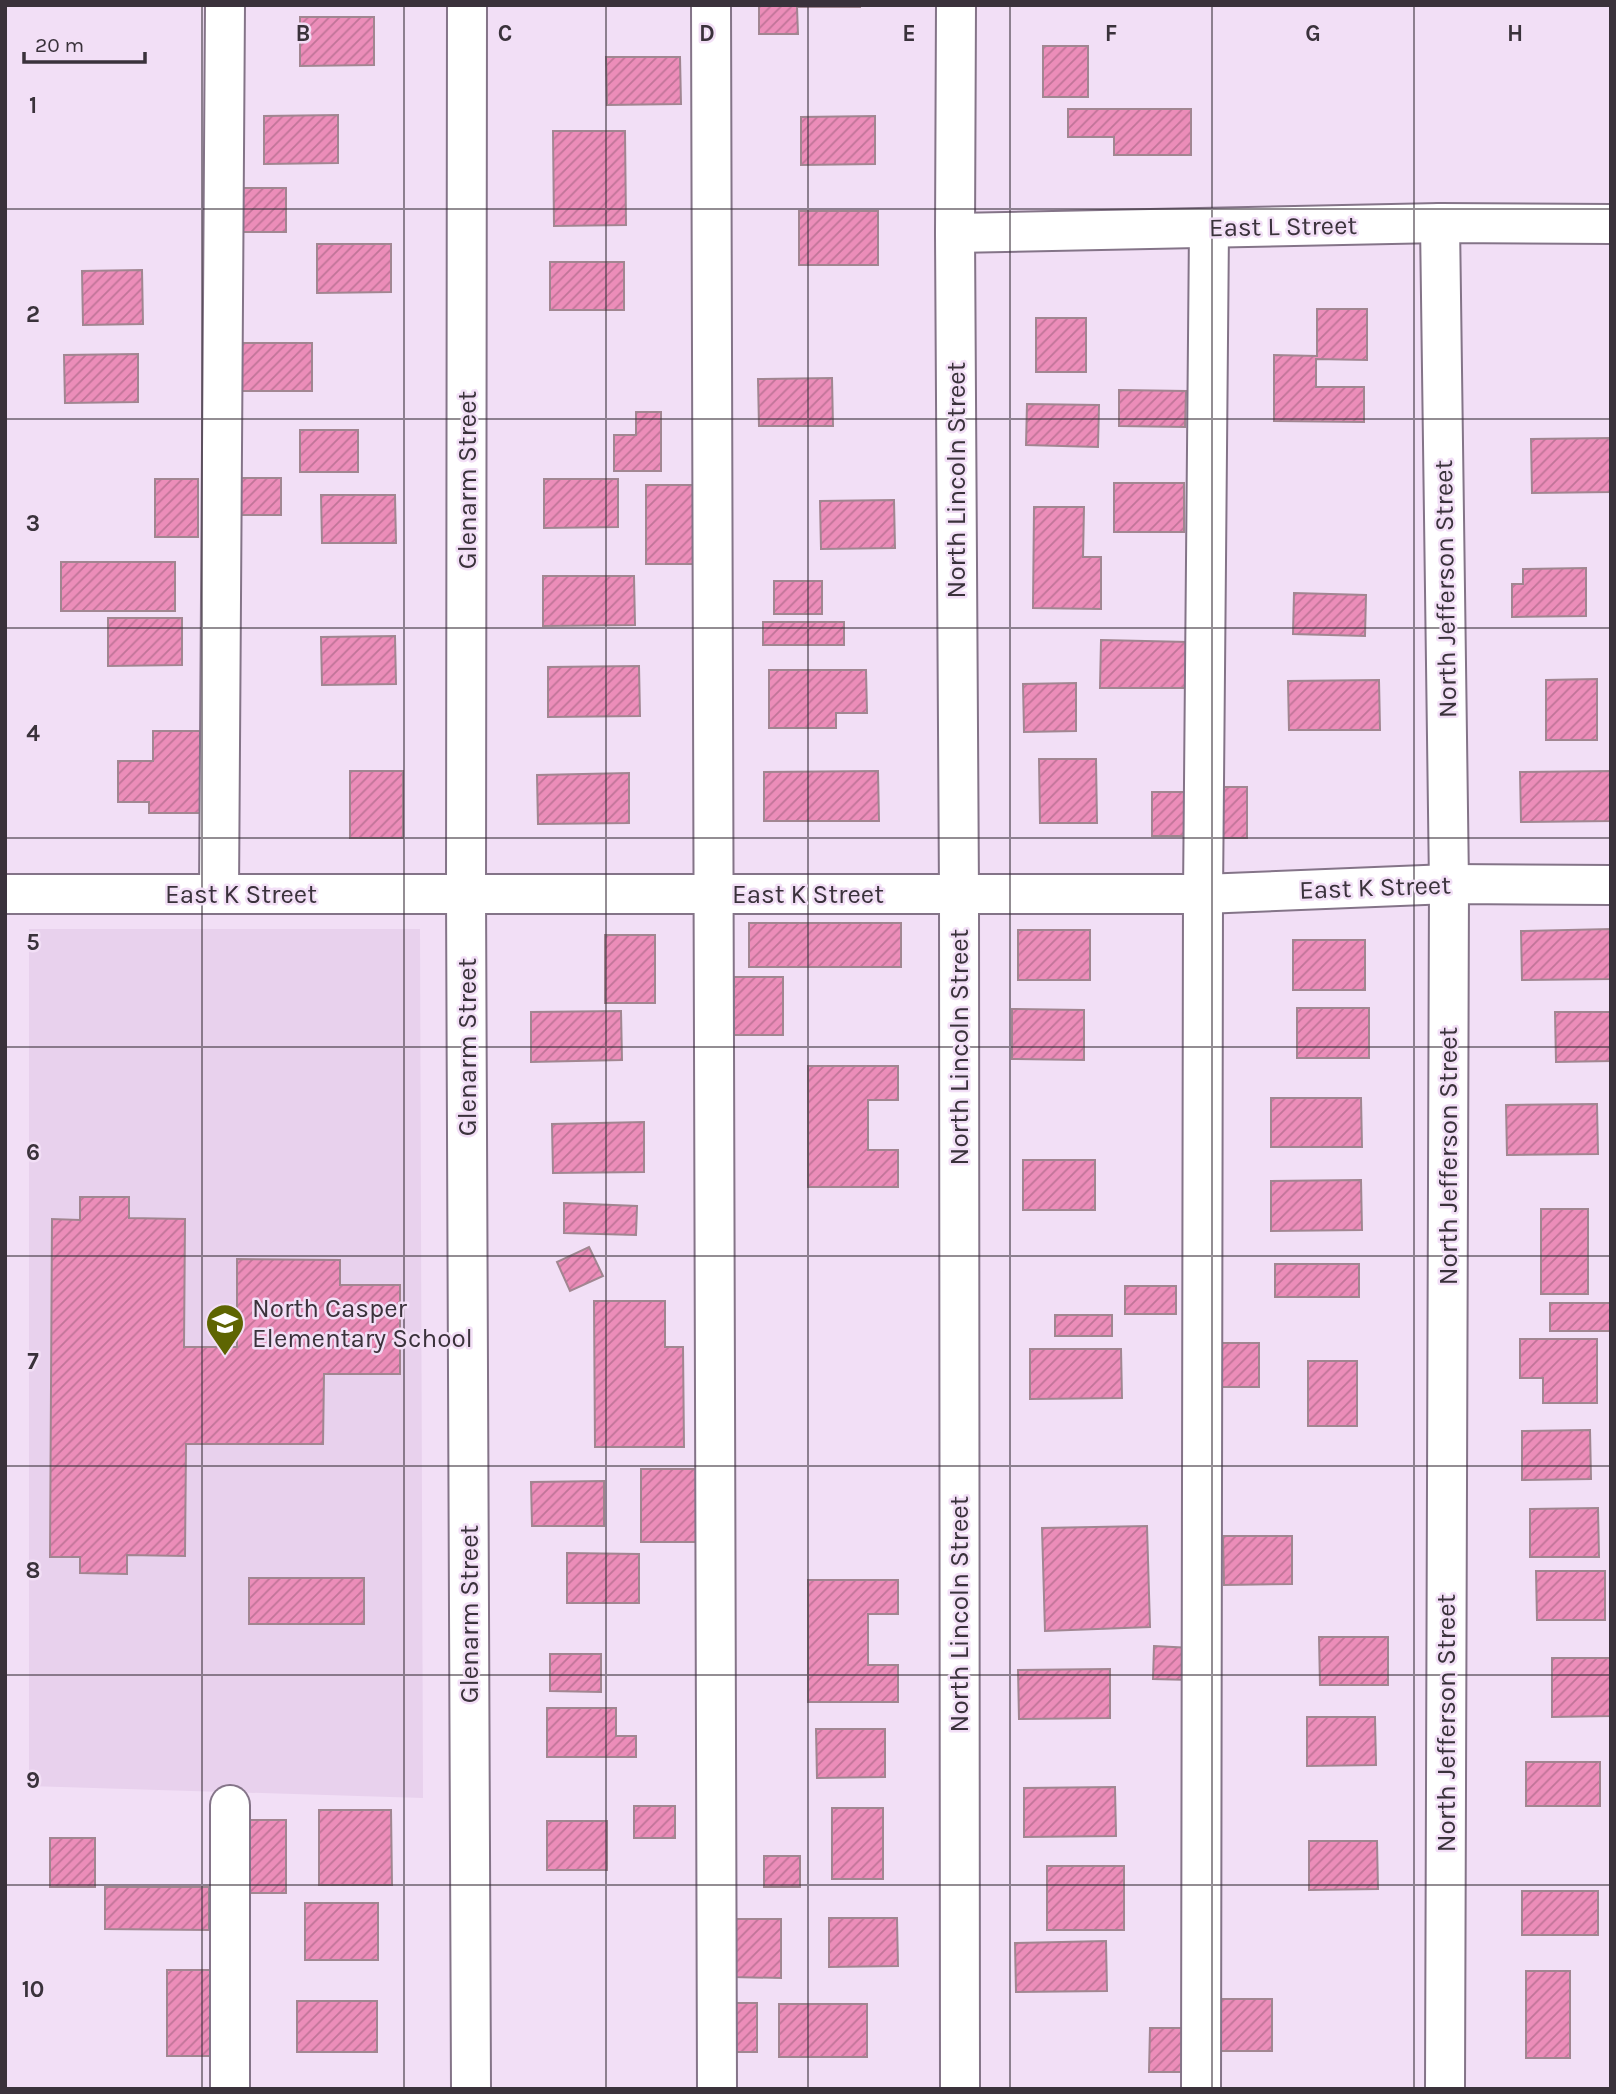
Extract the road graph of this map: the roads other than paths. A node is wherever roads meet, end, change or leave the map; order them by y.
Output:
1 (225, 5) edge
2 (467, 5) edge
3 (711, 5) edge
4 (956, 5) edge
5 (1440, 223) junction
6 (1611, 224) edge
7 (1209, 228) junction
8 (955, 233) junction
9 (1449, 884) junction
10 (1611, 885) edge
11 (5, 894) edge
12 (219, 894) junction
13 (467, 894) junction
14 (714, 894) junction
15 (959, 894) junction
16 (1203, 894) junction
17 (230, 1805) dead end
18 (230, 2089) edge
19 (471, 2089) edge
20 (717, 2089) edge
21 (960, 2089) edge
22 (1201, 2089) edge
23 (1445, 2089) edge

1 - 12 street
2 - 13 street, Glenarm Street
3 - 14 street
4 - 8 street, North Lincoln Street
5 - 6 street, East L Street
5 - 7 street, East L Street
5 - 9 street, North Jefferson Street
7 - 8 street, East L Street
7 - 16 street
8 - 15 street, North Lincoln Street
9 - 10 street, East K Street
9 - 16 street, East K Street
9 - 23 street, North Jefferson Street
11 - 12 street, East K Street
12 - 13 street, East K Street
13 - 14 street, East K Street
13 - 19 street, Glenarm Street
14 - 15 street, East K Street
14 - 20 street
15 - 16 street, East K Street
15 - 21 street, North Lincoln Street
16 - 22 street
17 - 18 street

